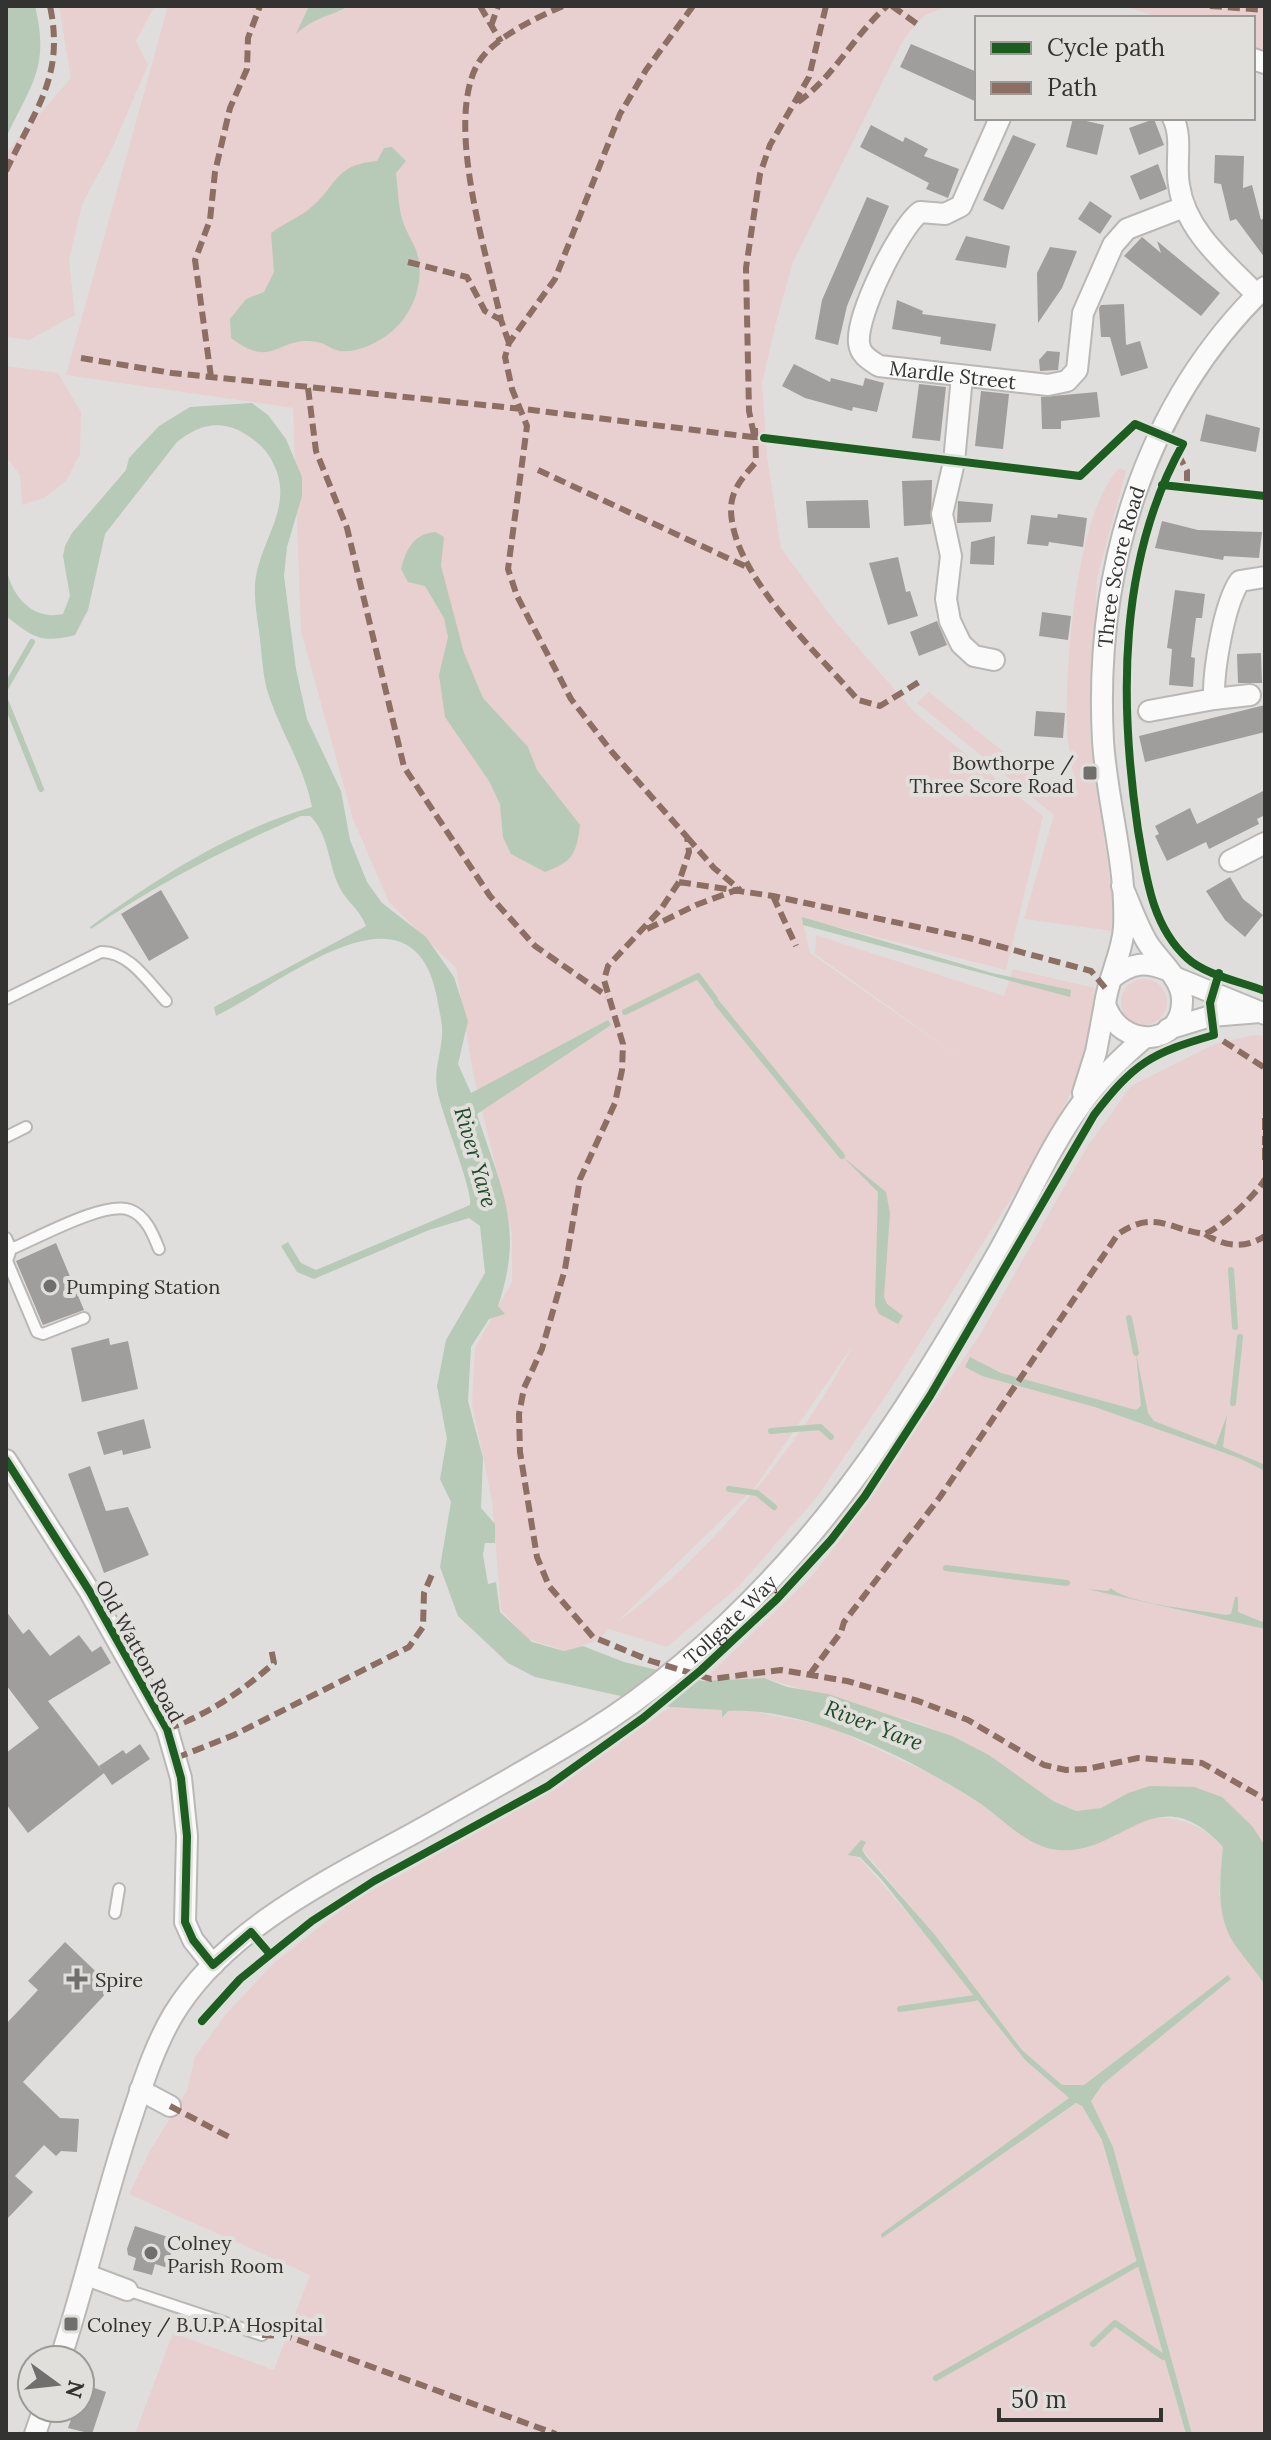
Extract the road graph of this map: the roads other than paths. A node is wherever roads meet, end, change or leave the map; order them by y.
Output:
1 (999, 120) edge
2 (1174, 120) edge
3 (1184, 207) junction
4 (1261, 291) edge
5 (962, 376) junction
6 (1265, 577) edge
7 (994, 660) dead end
8 (1250, 695) dead end
9 (1214, 699) junction
10 (1149, 711) dead end
11 (1264, 845) edge
12 (1230, 861) dead end
13 (1122, 886) junction
14 (1171, 974) junction
15 (1113, 977) junction
16 (6, 999) edge
17 (166, 1001) dead end
18 (1105, 1004) junction
19 (1262, 1013) edge
20 (1168, 1029) junction
21 (1143, 1039) junction
22 (1079, 1106) junction
23 (26, 1127) dead end
24 (6, 1137) edge
25 (6, 1238) edge
26 (11, 1249) junction
27 (159, 1249) dead end
28 (84, 1318) dead end
29 (6, 1460) edge
30 (119, 1889) dead end
31 (115, 1913) dead end
32 (213, 1965) junction
33 (140, 2090) junction
34 (170, 2106) dead end
35 (87, 2275) junction
36 (127, 2290) joint
37 (262, 2335) dead end
38 (65, 2344) edge

1 - 5 street, Mardle Street
2 - 3 street
3 - 4 street
3 - 5 street, Mardle Street
4 - 13 street, Three Score Road
5 - 7 street
6 - 9 street
8 - 9 street
9 - 10 street
11 - 12 street
13 - 14 street, Three Score Road
13 - 15 street, Three Score Road
14 - 15 street
14 - 19 street
14 - 20 street, Three Score Road
15 - 18 street, Three Score Road
16 - 17 lane
18 - 21 street
18 - 22 street, Tollgate Way
19 - 20 street
20 - 21 street
21 - 22 street, Tollgate Way
22 - 32 street, Tollgate Way
23 - 24 lane
25 - 26 lane
26 - 27 lane
26 - 28 lane
29 - 32 street, Old Watton Road
30 - 31 lane
32 - 33 street
33 - 34 street
33 - 35 street
35 - 36 street
35 - 38 street
36 - 37 lane

